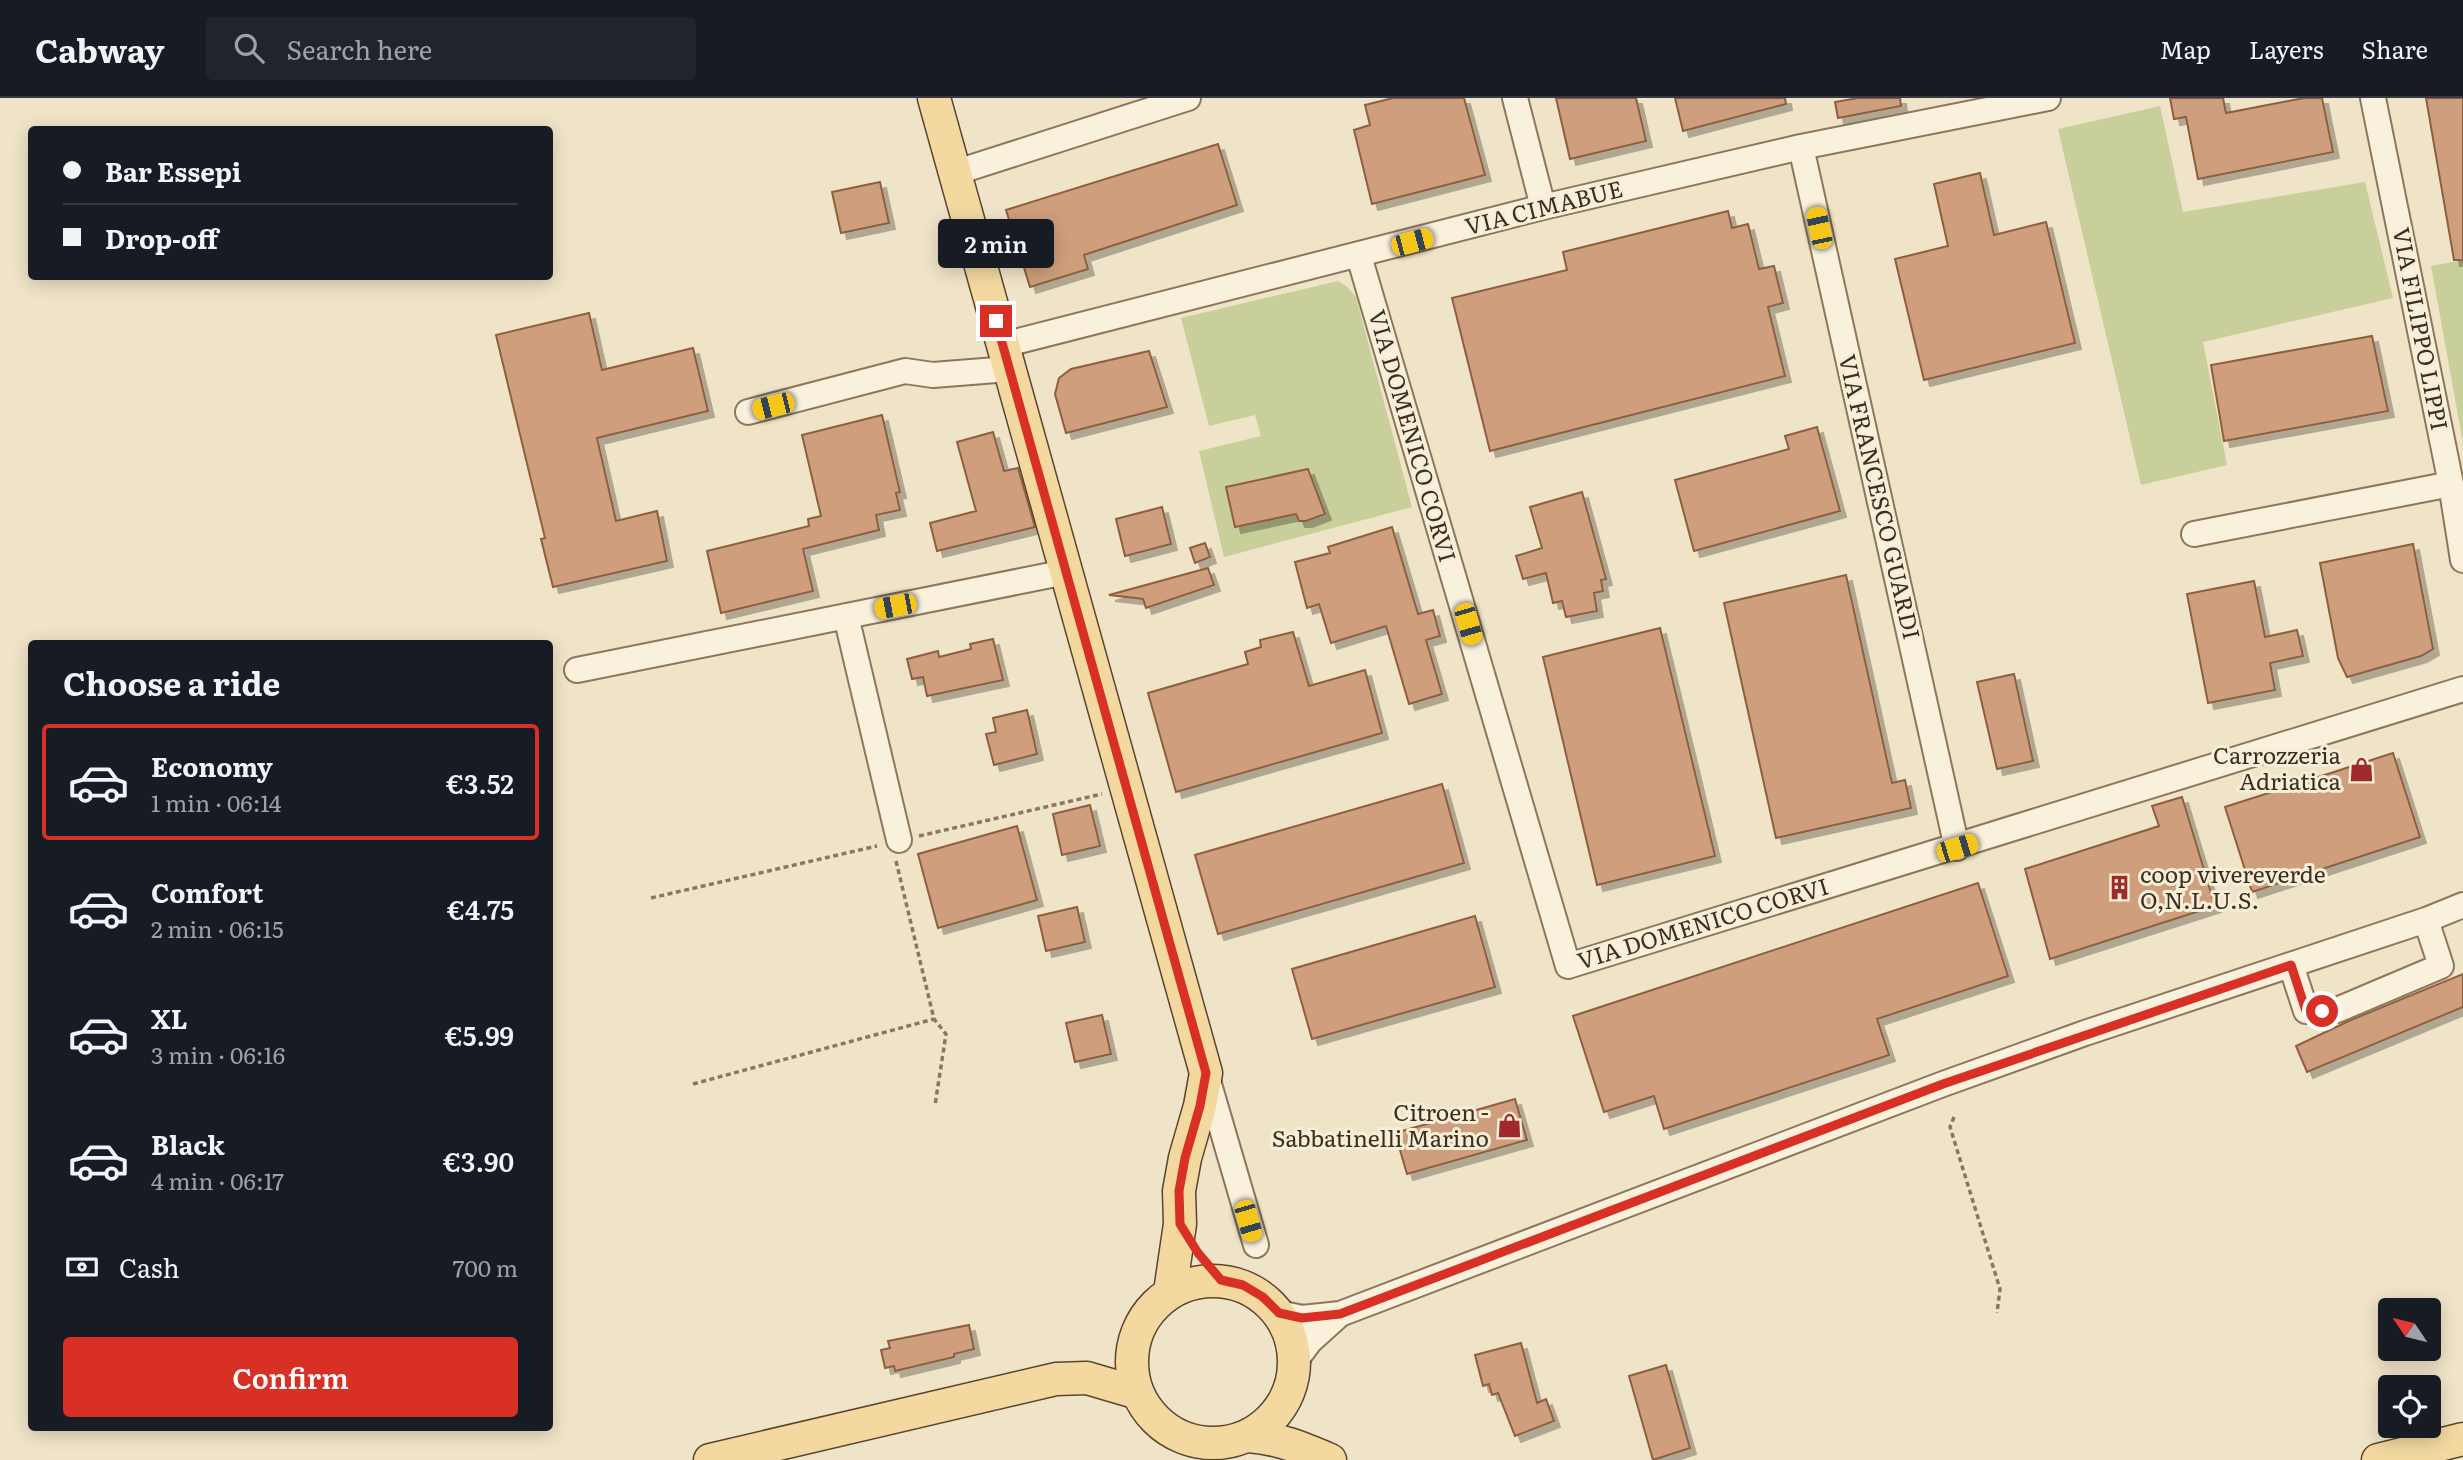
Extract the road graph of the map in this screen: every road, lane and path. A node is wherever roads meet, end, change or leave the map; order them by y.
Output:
1 (933, 98) edge
2 (1188, 98) edge
3 (1515, 98) edge
4 (2048, 98) edge
5 (2373, 98) edge
6 (1801, 147) junction
7 (954, 173) junction
8 (1544, 207) junction
9 (1359, 256) junction
10 (1006, 357) junction
11 (748, 412) dead end
12 (2451, 484) junction
13 (2194, 534) dead end
14 (2463, 560) edge
15 (1066, 572) junction
16 (846, 616) junction
17 (577, 670) dead end
18 (2463, 689) edge
19 (897, 848) joint
20 (1957, 848) junction
21 (2463, 905) edge
22 (2426, 920) junction
23 (2291, 965) junction
24 (934, 1020) junction
25 (1206, 1073) junction
26 (693, 1084) dead end
27 (934, 1105) dead end
28 (1954, 1117) dead end
29 (1180, 1224) junction
30 (1255, 1245) dead end
31 (1221, 1280) junction
32 (1170, 1292) junction
33 (1279, 1313) junction
34 (1997, 1313) dead end
35 (1340, 1314) junction
36 (1132, 1350) junction
37 (1293, 1373) junction
38 (1087, 1378) junction
39 (1138, 1393) junction
40 (2463, 1439) edge
41 (1236, 1446) edge
42 (1200, 1451) edge
43 (710, 1460) edge
44 (1330, 1460) edge
45 (2378, 1460) edge

1 - 7 main road
2 - 7 street
3 - 8 street
4 - 6 street, VIA CIMABUE
5 - 12 street, VIA FILIPPO LIPPI
6 - 8 street, VIA CIMABUE
6 - 20 street, VIA FRANCESCO GUARDI
7 - 10 main road
8 - 9 street, VIA CIMABUE
9 - 10 street, VIA CIMABUE
9 - 20 street, VIA DOMENICO CORVI
10 - 11 street, VIA CIMABUE
10 - 15 main road
12 - 13 street
12 - 14 street, VIA FILIPPO LIPPI
15 - 16 street
15 - 25 main road
16 - 17 street
16 - 19 street
18 - 20 street, VIA DOMENICO CORVI
19 - 24 path
21 - 22 street
22 - 23 street
22 - 23 street
23 - 35 street
24 - 26 path
24 - 27 path
25 - 29 main road
25 - 30 street
28 - 34 path
29 - 31 main road
29 - 32 main road
31 - 32 main road
31 - 33 main road
32 - 36 main road
33 - 35 street
33 - 37 main road
35 - 37 street
36 - 38 main road
36 - 39 main road
37 - 41 main road
37 - 44 main road
38 - 39 main road
38 - 43 main road
39 - 42 main road
40 - 45 main road
41 - 42 main road
41 - 44 main road

